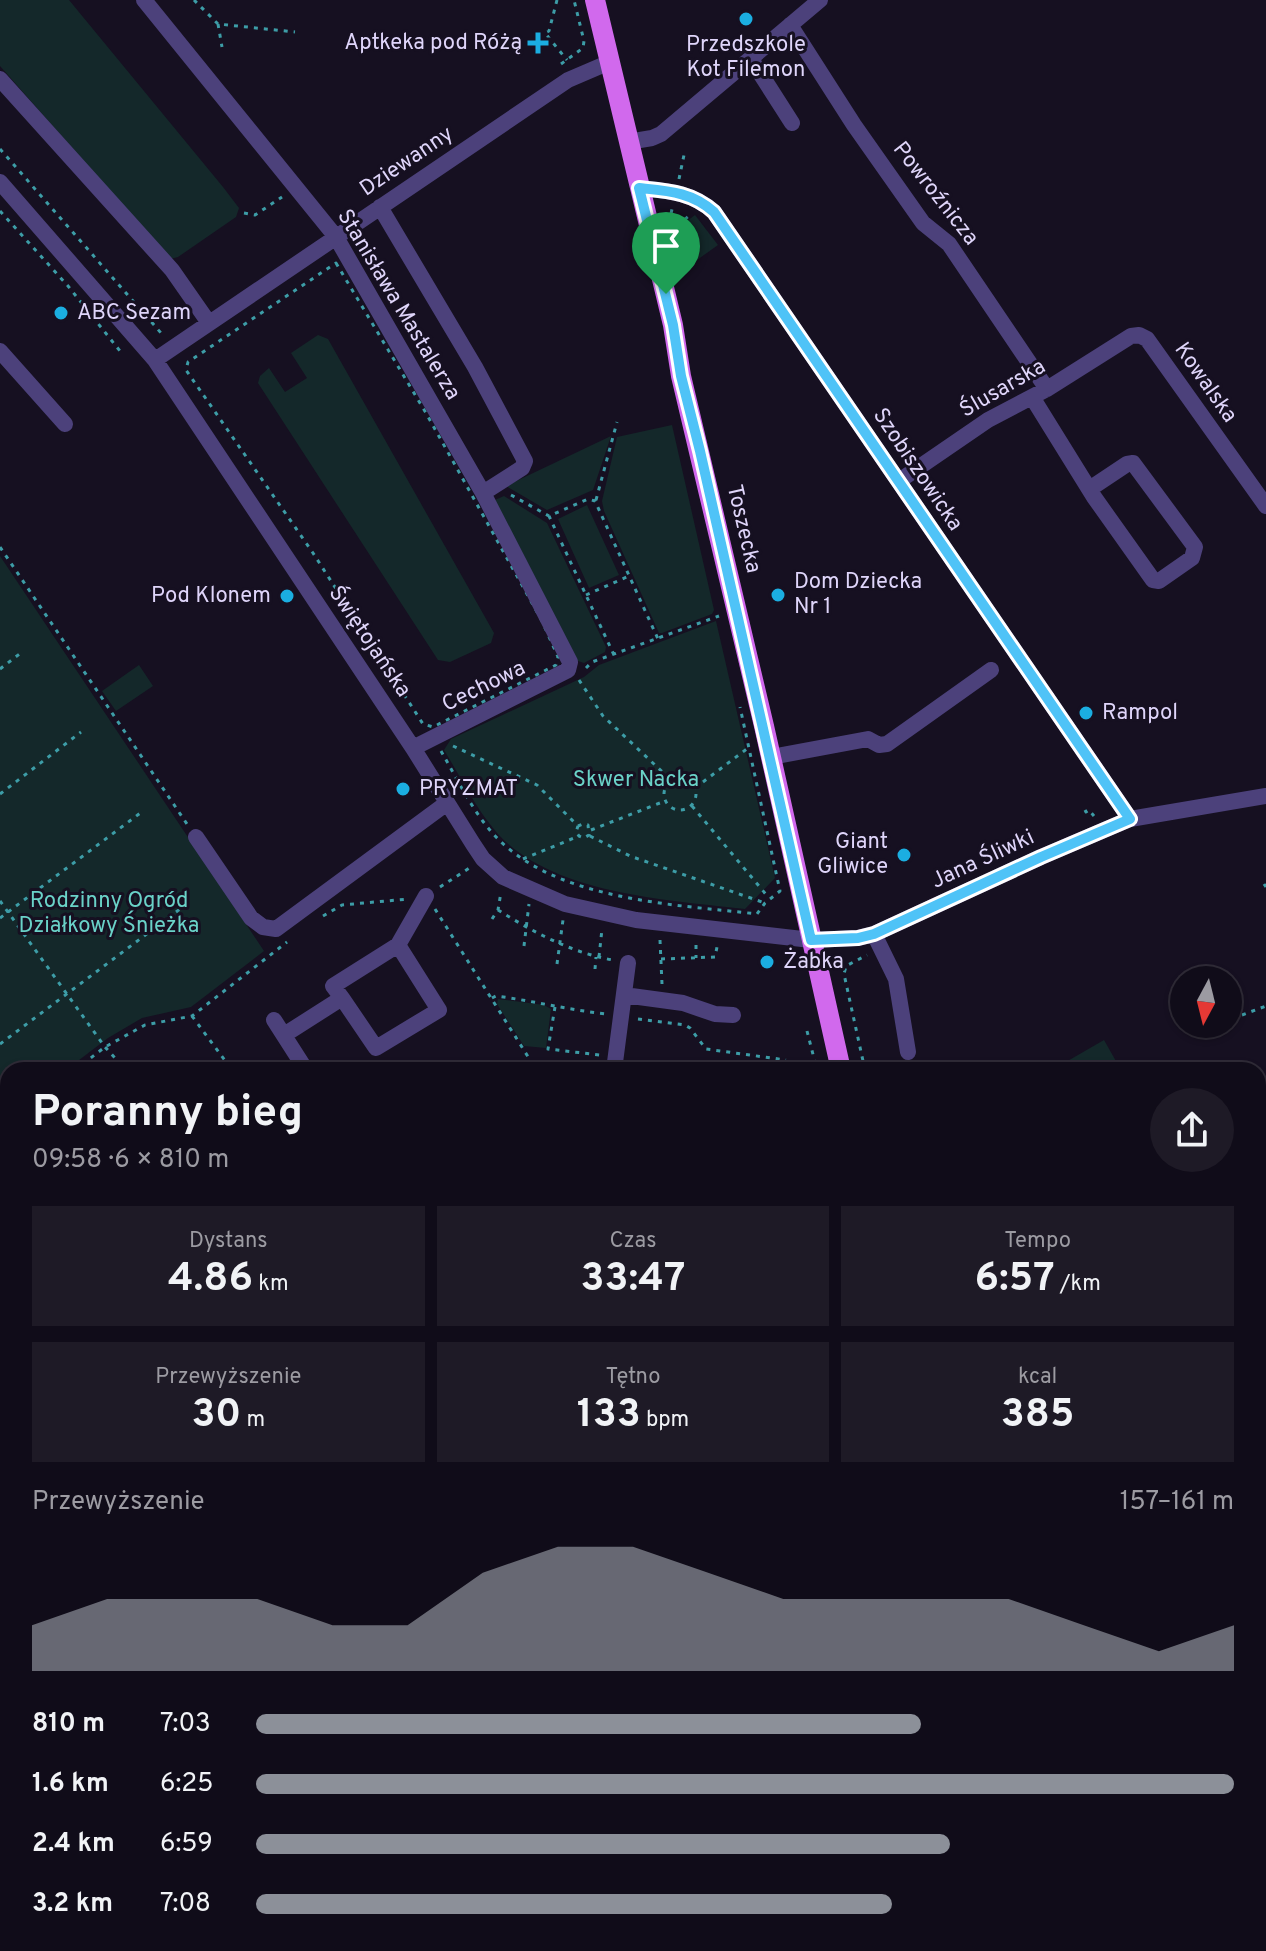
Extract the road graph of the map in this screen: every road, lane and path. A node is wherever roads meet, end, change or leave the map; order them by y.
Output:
1 (144, 0) edge
2 (194, 0) edge
3 (557, 0) edge
4 (574, 0) edge
5 (595, 0) edge
6 (820, 0) edge
7 (218, 24) junction
8 (790, 25) junction
9 (295, 32) dead end
10 (222, 47) dead end
11 (751, 59) junction
12 (567, 60) junction
13 (610, 62) junction
14 (559, 66) dead end
15 (0, 79) edge
16 (792, 123) dead end
17 (628, 142) junction
18 (684, 155) dead end
19 (0, 182) edge
20 (678, 184) dead end
21 (639, 188) junction
22 (289, 192) dead end
23 (674, 202) dead end
24 (380, 207) junction
25 (695, 210) dead end
26 (0, 211) edge
27 (244, 213) dead end
28 (669, 223) dead end
29 (677, 226) dead end
30 (336, 237) junction
31 (209, 323) junction
32 (1131, 336) joint
33 (0, 351) edge
34 (120, 351) dead end
35 (155, 360) junction
36 (1039, 393) junction
37 (617, 422) dead end
38 (65, 424) dead end
39 (899, 481) junction
40 (1091, 488) junction
41 (489, 490) junction
42 (595, 501) junction
43 (1266, 506) edge
44 (549, 516) junction
45 (0, 547) edge
46 (629, 576) junction
47 (586, 595) junction
48 (719, 616) dead end
49 (658, 639) junction
50 (22, 652) dead end
51 (614, 655) junction
52 (592, 662) dead end
53 (0, 669) edge
54 (573, 669) junction
55 (991, 670) dead end
56 (81, 732) dead end
57 (434, 735) junction
58 (413, 748) junction
59 (748, 748) dead end
60 (771, 757) junction
61 (672, 781) junction
62 (695, 788) junction
63 (0, 794) edge
64 (1266, 796) edge
65 (666, 801) junction
66 (447, 803) junction
67 (692, 806) junction
68 (143, 811) dead end
69 (1086, 811) dead end
70 (1094, 816) dead end
71 (1130, 819) junction
72 (578, 826) junction
73 (590, 833) junction
74 (579, 836) junction
75 (196, 837) joint
76 (483, 859) junction
77 (523, 859) junction
78 (777, 877) dead end
79 (501, 890) dead end
80 (426, 896) junction
81 (770, 899) junction
82 (0, 901) edge
83 (188, 903) dead end
84 (765, 903) junction
85 (529, 904) dead end
86 (498, 910) junction
87 (8, 912) junction
88 (321, 917) dead end
89 (0, 918) edge
90 (563, 918) dead end
91 (492, 919) dead end
92 (527, 928) junction
93 (602, 929) dead end
94 (297, 935) dead end
95 (660, 940) dead end
96 (811, 940) junction
97 (878, 940) junction
98 (560, 944) junction
99 (398, 945) junction
100 (696, 945) dead end
101 (524, 946) dead end
102 (717, 947) dead end
103 (598, 958) junction
104 (696, 958) junction
105 (661, 959) junction
106 (628, 963) joint
107 (557, 964) dead end
108 (595, 969) dead end
109 (67, 994) junction
110 (624, 995) junction
111 (342, 998) junction
112 (492, 998) junction
113 (663, 1000) junction
114 (1266, 1006) edge
115 (555, 1007) junction
116 (733, 1015) dead end
117 (1242, 1015) dead end
118 (192, 1016) junction
119 (621, 1016) junction
120 (807, 1031) dead end
121 (0, 1044) edge
122 (105, 1047) junction
123 (908, 1052) dead end
124 (786, 1060) dead end
125 (85, 1062) edge
126 (119, 1062) edge
127 (226, 1062) edge
128 (301, 1062) edge
129 (531, 1062) edge
130 (606, 1062) edge
131 (615, 1062) edge
132 (815, 1062) edge
133 (839, 1062) edge
134 (863, 1062) edge

1 - 30 street, Stanisława Mastalerza
2 - 7 path
3 - 12 path
4 - 12 path
5 - 13 main road, Toszecka
6 - 8 street
7 - 9 path
7 - 10 path
8 - 11 street
8 - 36 street, Powroźnicza
11 - 16 street
11 - 17 street
12 - 14 path
13 - 17 main road, Toszecka
13 - 24 street, Dziewanny
15 - 31 street
17 - 21 main road, Toszecka
18 - 20 path
19 - 35 street, Świętojańska
21 - 39 street, Szobiszowicka
21 - 60 main road, Toszecka
22 - 27 path
23 - 28 path
24 - 30 street, Dziewanny
24 - 41 street
25 - 29 path
26 - 34 path
30 - 31 street, Dziewanny
30 - 41 street, Stanisława Mastalerza
31 - 35 street, Dziewanny
32 - 36 street, Ślusarska
32 - 43 street, Kowalska
33 - 38 street
35 - 58 street, Świętojańska
36 - 39 street, Ślusarska
36 - 40 street, Powroźnicza
37 - 42 path
39 - 71 street, Szobiszowicka
40 - 40 street, Powroźnicza
41 - 44 path
41 - 54 street, Stanisława Mastalerza
42 - 44 path
42 - 46 path
44 - 47 path
45 - 75 path
46 - 47 path
46 - 49 path
47 - 51 path
48 - 49 path
49 - 51 path
50 - 53 path
51 - 52 path
54 - 57 street, Cechowa
54 - 61 path
55 - 60 street
56 - 63 path
57 - 57 path
57 - 58 street, Cechowa
57 - 72 path
57 - 77 path
58 - 66 street, Świętojańska
59 - 62 path
60 - 96 main road, Toszecka
61 - 62 path
61 - 65 path
62 - 67 path
64 - 71 street, Jana Śliwki
65 - 67 path
65 - 73 path
66 - 75 street
66 - 76 street, Świętojańska
67 - 81 path
68 - 87 path
69 - 70 path
71 - 97 street, Jana Śliwki
72 - 73 path
72 - 74 path
73 - 74 path
73 - 84 path
74 - 77 path
76 - 80 path
76 - 96 street, Świętojańska
77 - 84 path
78 - 81 path
79 - 86 path
80 - 88 path
80 - 99 street
80 - 112 path
81 - 84 path
82 - 87 path
83 - 109 path
85 - 92 path
86 - 91 path
86 - 92 path
87 - 89 path
87 - 109 path
90 - 98 path
92 - 98 path
92 - 101 path
93 - 103 path
94 - 118 path
95 - 105 path
96 - 97 street, Jana Śliwki
96 - 133 main road, Toszecka
97 - 123 street
97 - 134 path
98 - 103 path
98 - 107 path
99 - 111 street
99 - 111 street
100 - 104 path
102 - 104 path
103 - 106 path
103 - 108 path
104 - 105 path
105 - 113 path
106 - 110 street
109 - 121 path
109 - 122 path
110 - 113 street
110 - 119 street
111 - 128 street
112 - 115 path
112 - 129 path
113 - 116 street
114 - 117 path
115 - 119 path
115 - 130 path
118 - 122 path
118 - 127 path
119 - 124 path
119 - 131 street
120 - 132 path
122 - 125 path
122 - 126 path

